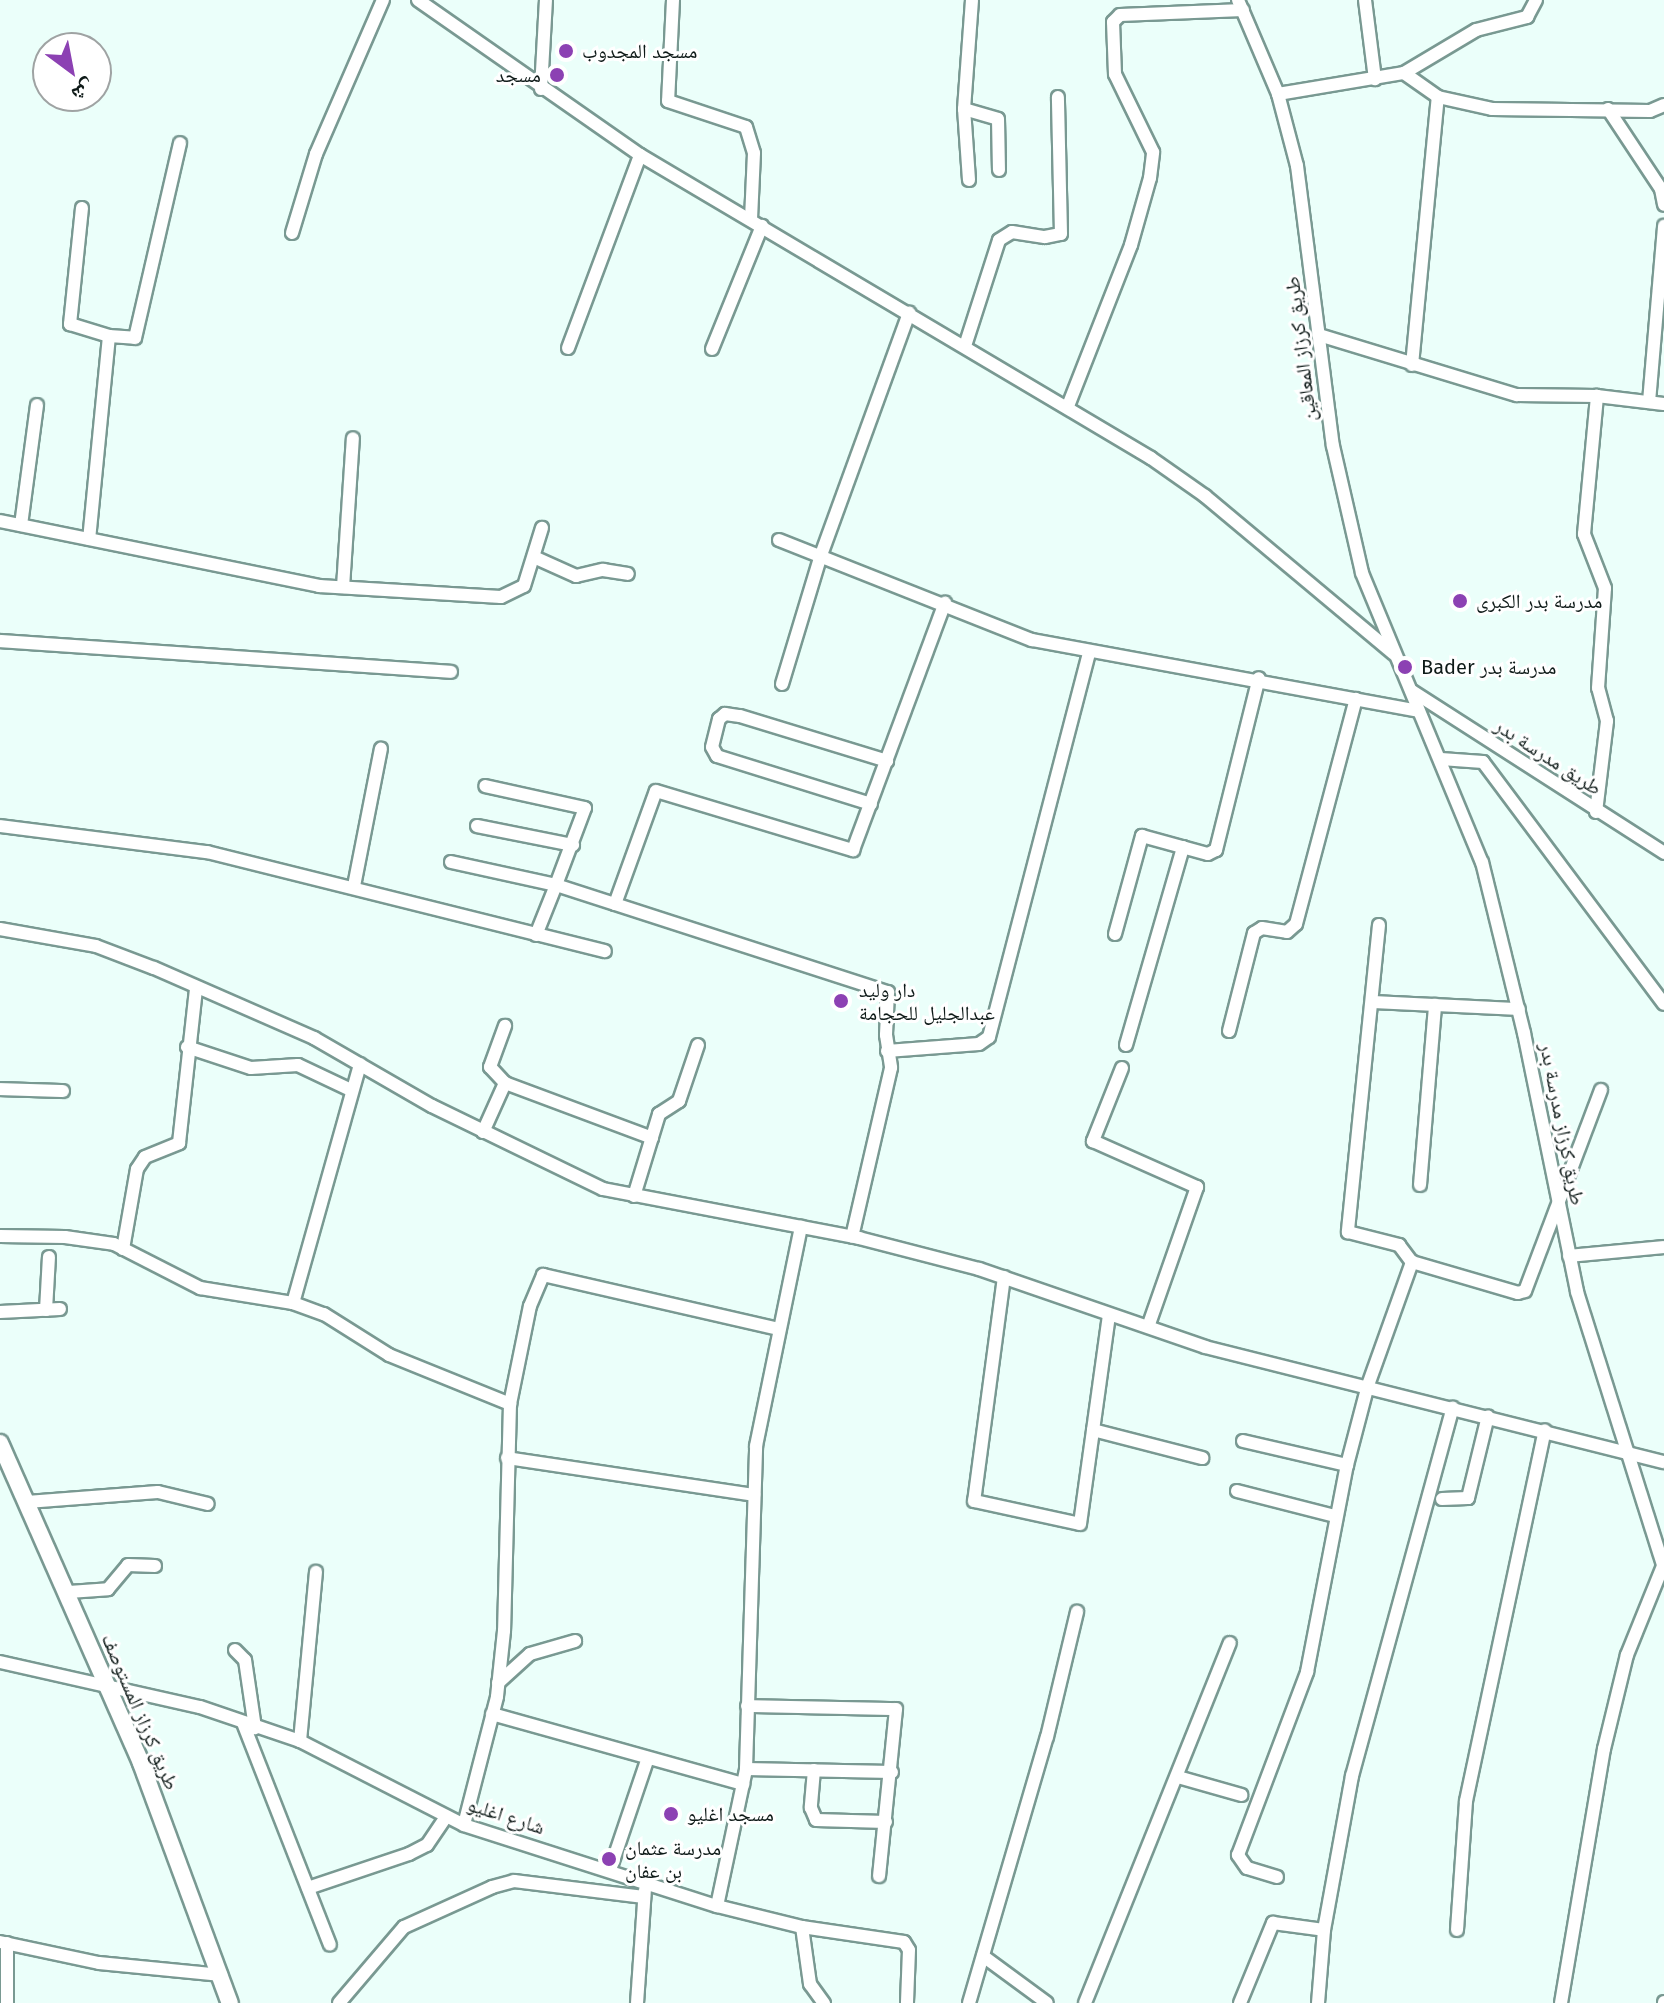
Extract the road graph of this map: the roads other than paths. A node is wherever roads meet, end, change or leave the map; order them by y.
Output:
1 (383, 0) edge
2 (418, 0) edge
3 (546, 0) edge
4 (673, 0) edge
5 (972, 0) edge
6 (1365, 0) edge
7 (1536, 0) edge
8 (1240, 5) edge
9 (1404, 73) junction
10 (1375, 79) junction
11 (541, 89) junction
12 (1278, 94) junction
13 (1058, 97) dead end
14 (1438, 97) junction
15 (1664, 105) edge
16 (964, 109) junction
17 (1608, 109) junction
18 (180, 143) dead end
19 (640, 155) junction
20 (999, 170) dead end
21 (969, 180) dead end
22 (1664, 205) edge
23 (82, 208) dead end
24 (757, 223) junction
25 (1664, 226) edge
26 (292, 233) dead end
27 (909, 313) junction
28 (1319, 335) junction
29 (109, 336) junction
30 (965, 346) junction
31 (568, 348) dead end
32 (712, 349) dead end
33 (1412, 365) junction
34 (1597, 396) junction
35 (1649, 402) junction
36 (1664, 404) edge
37 (37, 405) dead end
38 (1068, 406) junction
39 (353, 438) dead end
40 (0, 521) edge
41 (21, 525) junction
42 (542, 528) dead end
43 (89, 539) junction
44 (779, 540) dead end
45 (821, 555) junction
46 (536, 558) junction
47 (628, 574) dead end
48 (343, 587) junction
49 (945, 603) junction
50 (0, 641) edge
51 (1089, 654) junction
52 (1396, 656) junction
53 (451, 672) dead end
54 (1259, 678) junction
55 (782, 684) dead end
56 (1412, 691) junction
57 (1356, 699) junction
58 (1417, 711) junction
59 (381, 749) dead end
60 (1441, 759) junction
61 (887, 761) junction
62 (485, 786) dead end
63 (871, 804) junction
64 (1596, 812) junction
65 (0, 826) edge
66 (477, 826) dead end
67 (573, 845) junction
68 (1183, 847) junction
69 (1664, 853) edge
70 (451, 862) dead end
71 (556, 885) junction
72 (354, 886) junction
73 (615, 904) junction
74 (1379, 925) dead end
75 (0, 929) edge
76 (1115, 934) dead end
77 (536, 935) junction
78 (605, 951) dead end
79 (196, 990) junction
80 (1374, 1002) junction
81 (1664, 1004) edge
82 (1435, 1005) junction
83 (1519, 1009) junction
84 (505, 1026) dead end
85 (1229, 1031) dead end
86 (698, 1045) dead end
87 (1126, 1045) dead end
88 (187, 1047) junction
89 (887, 1051) junction
90 (360, 1064) junction
91 (1122, 1068) dead end
92 (505, 1083) junction
93 (0, 1089) edge
94 (351, 1090) junction
95 (1601, 1090) dead end
96 (63, 1091) dead end
97 (483, 1132) junction
98 (652, 1138) junction
99 (1420, 1185) dead end
100 (634, 1196) junction
101 (1557, 1202) junction
102 (801, 1227) junction
103 (0, 1236) edge
104 (852, 1237) junction
105 (1664, 1247) edge
106 (123, 1249) junction
107 (1569, 1256) junction
108 (49, 1257) dead end
109 (1412, 1262) junction
110 (1004, 1277) junction
111 (293, 1303) junction
112 (60, 1309) dead end
113 (46, 1310) junction
114 (0, 1312) edge
115 (1109, 1315) junction
116 (1148, 1327) junction
117 (779, 1329) junction
118 (1368, 1385) junction
119 (510, 1404) junction
120 (1453, 1408) junction
121 (1488, 1416) junction
122 (1093, 1430) junction
123 (1545, 1430) junction
124 (1243, 1441) dead end
125 (0, 1443) edge
126 (1626, 1452) junction
127 (507, 1458) junction
128 (1202, 1458) dead end
129 (1664, 1462) edge
130 (1347, 1465) junction
131 (1237, 1491) dead end
132 (754, 1495) junction
133 (1442, 1499) dead end
134 (27, 1502) junction
135 (208, 1504) dead end
136 (1335, 1516) junction
137 (155, 1566) dead end
138 (1664, 1567) edge
139 (316, 1572) dead end
140 (69, 1592) junction
141 (1077, 1612) dead end
142 (575, 1641) dead end
143 (1230, 1643) dead end
144 (235, 1650) dead end
145 (0, 1662) edge
146 (107, 1683) junction
147 (498, 1683) junction
148 (747, 1706) junction
149 (492, 1714) junction
150 (249, 1726) junction
151 (300, 1741) junction
152 (648, 1758) junction
153 (746, 1769) junction
154 (814, 1770) junction
155 (892, 1772) junction
156 (1178, 1777) junction
157 (743, 1784) junction
158 (1241, 1795) dead end
159 (446, 1817) junction
160 (886, 1822) junction
161 (464, 1825) junction
162 (610, 1870) junction
163 (879, 1876) dead end
164 (1277, 1877) dead end
165 (308, 1888) junction
166 (645, 1890) junction
167 (717, 1906) junction
168 (802, 1927) junction
169 (1324, 1930) junction
170 (1457, 1930) dead end
171 (4, 1943) edge
172 (330, 1945) dead end
173 (983, 1956) junction
174 (221, 1975) junction
175 (7, 2003) edge
176 (230, 2003) edge
177 (339, 2003) edge
178 (637, 2003) edge
179 (824, 2003) edge
180 (907, 2003) edge
181 (969, 2003) edge
182 (1047, 2003) edge
183 (1085, 2003) edge
184 (1240, 2003) edge
185 (1318, 2003) edge
186 (1561, 2003) edge

1 - 26 street
2 - 11 street
3 - 11 street
4 - 24 street
5 - 16 street
6 - 10 street
7 - 9 street
8 - 12 street, طريق كرزاز المعاقين
8 - 38 street
9 - 10 street
9 - 14 street
10 - 12 street
11 - 19 street
12 - 28 street, طريق كرزاز المعاقين
13 - 30 street
14 - 17 street
14 - 33 street
15 - 17 street
16 - 20 street
16 - 21 street
17 - 22 street
18 - 29 street
19 - 24 street
19 - 31 street
23 - 29 street
24 - 27 street
24 - 32 street
25 - 35 street
27 - 30 street
27 - 45 street
28 - 33 street
28 - 52 street, طريق كرزاز المعاقين
29 - 43 street
30 - 38 street
33 - 34 street
34 - 35 street
34 - 64 street
35 - 36 street
37 - 41 street
38 - 52 street
39 - 48 street
40 - 41 street
41 - 43 street
42 - 46 street
43 - 48 street
44 - 45 street
45 - 49 street
45 - 55 street
46 - 47 street
46 - 48 street
49 - 51 street
49 - 61 street
50 - 53 street
51 - 54 street
51 - 89 street
52 - 56 street, طريق كرزاز المعاقين
54 - 57 street
54 - 68 street
56 - 58 street, طريق كرزاز مدرسة بدر
56 - 64 street, طريق مدرسة بدر
57 - 58 street
57 - 85 street
58 - 60 street, طريق كرزاز مدرسة بدر
59 - 72 street
60 - 81 street
60 - 83 street, طريق كرزاز مدرسة بدر
61 - 63 street
61 - 63 street
62 - 67 street
63 - 73 street
64 - 69 street, طريق مدرسة بدر
65 - 72 street
66 - 67 street
67 - 71 street
68 - 76 street
68 - 87 street
70 - 71 street
71 - 73 street
71 - 77 street
72 - 77 street
73 - 89 street
74 - 80 street
75 - 79 street
77 - 78 street
79 - 88 street
79 - 90 street
80 - 82 street
80 - 109 street
82 - 83 street
82 - 99 street
83 - 101 street, طريق كرزاز مدرسة بدر
84 - 92 street
86 - 98 street
88 - 94 street
88 - 106 street
89 - 104 street
90 - 94 street
90 - 97 street
91 - 116 street
92 - 97 street
92 - 98 street
93 - 96 street
94 - 111 street
95 - 101 street
97 - 100 street
98 - 100 street
100 - 102 street
101 - 107 street, طريق كرزاز مدرسة بدر
101 - 109 street
102 - 104 street
102 - 117 street
103 - 106 street
104 - 110 street
105 - 107 street
106 - 111 street
107 - 126 street, طريق كرزاز مدرسة بدر
108 - 113 street
109 - 118 street
110 - 115 street
110 - 122 street
111 - 119 street
112 - 113 street
113 - 114 street
115 - 116 street
115 - 122 street
116 - 118 street
117 - 119 street
117 - 132 street
118 - 120 street
118 - 130 street
119 - 127 street
120 - 121 street
120 - 169 street
121 - 123 street
121 - 133 street
122 - 128 street
123 - 126 street
123 - 170 street
124 - 130 street
125 - 134 main road, طريق كرزاز المستوصف
126 - 129 street
126 - 138 street, طريق كرزاز مدرسة بدر
127 - 132 street
127 - 147 street
130 - 136 street
131 - 136 street
132 - 148 street
134 - 135 street
134 - 140 main road, طريق كرزاز المستوصف
136 - 164 street
137 - 140 street
138 - 186 street
139 - 151 street
140 - 146 main road, طريق كرزاز المستوصف
141 - 173 street
142 - 147 street
143 - 156 street
144 - 150 street
145 - 146 street, شارع اغليو
146 - 150 street, شارع اغليو
146 - 174 main road, طريق كرزاز المستوصف
147 - 149 street
148 - 153 street
148 - 155 street
149 - 152 street
149 - 161 street
150 - 151 street, شارع اغليو
150 - 165 street
151 - 159 street, شارع اغليو
152 - 157 street
152 - 162 street
153 - 154 street
153 - 157 street
154 - 155 street
154 - 160 street
155 - 160 street
156 - 158 street
156 - 183 street
157 - 167 street
159 - 161 street, شارع اغليو
159 - 165 street
160 - 163 street
161 - 162 street, شارع اغليو
162 - 166 street, شارع اغليو
165 - 172 street
166 - 167 street, شارع اغليو
166 - 177 street
166 - 178 street
167 - 168 street, شارع اغليو
168 - 179 street
168 - 180 street, شارع اغليو
169 - 184 street
169 - 185 street
171 - 174 street
171 - 175 street
173 - 181 street
173 - 182 street
174 - 176 main road, طريق كرزاز المستوصف

